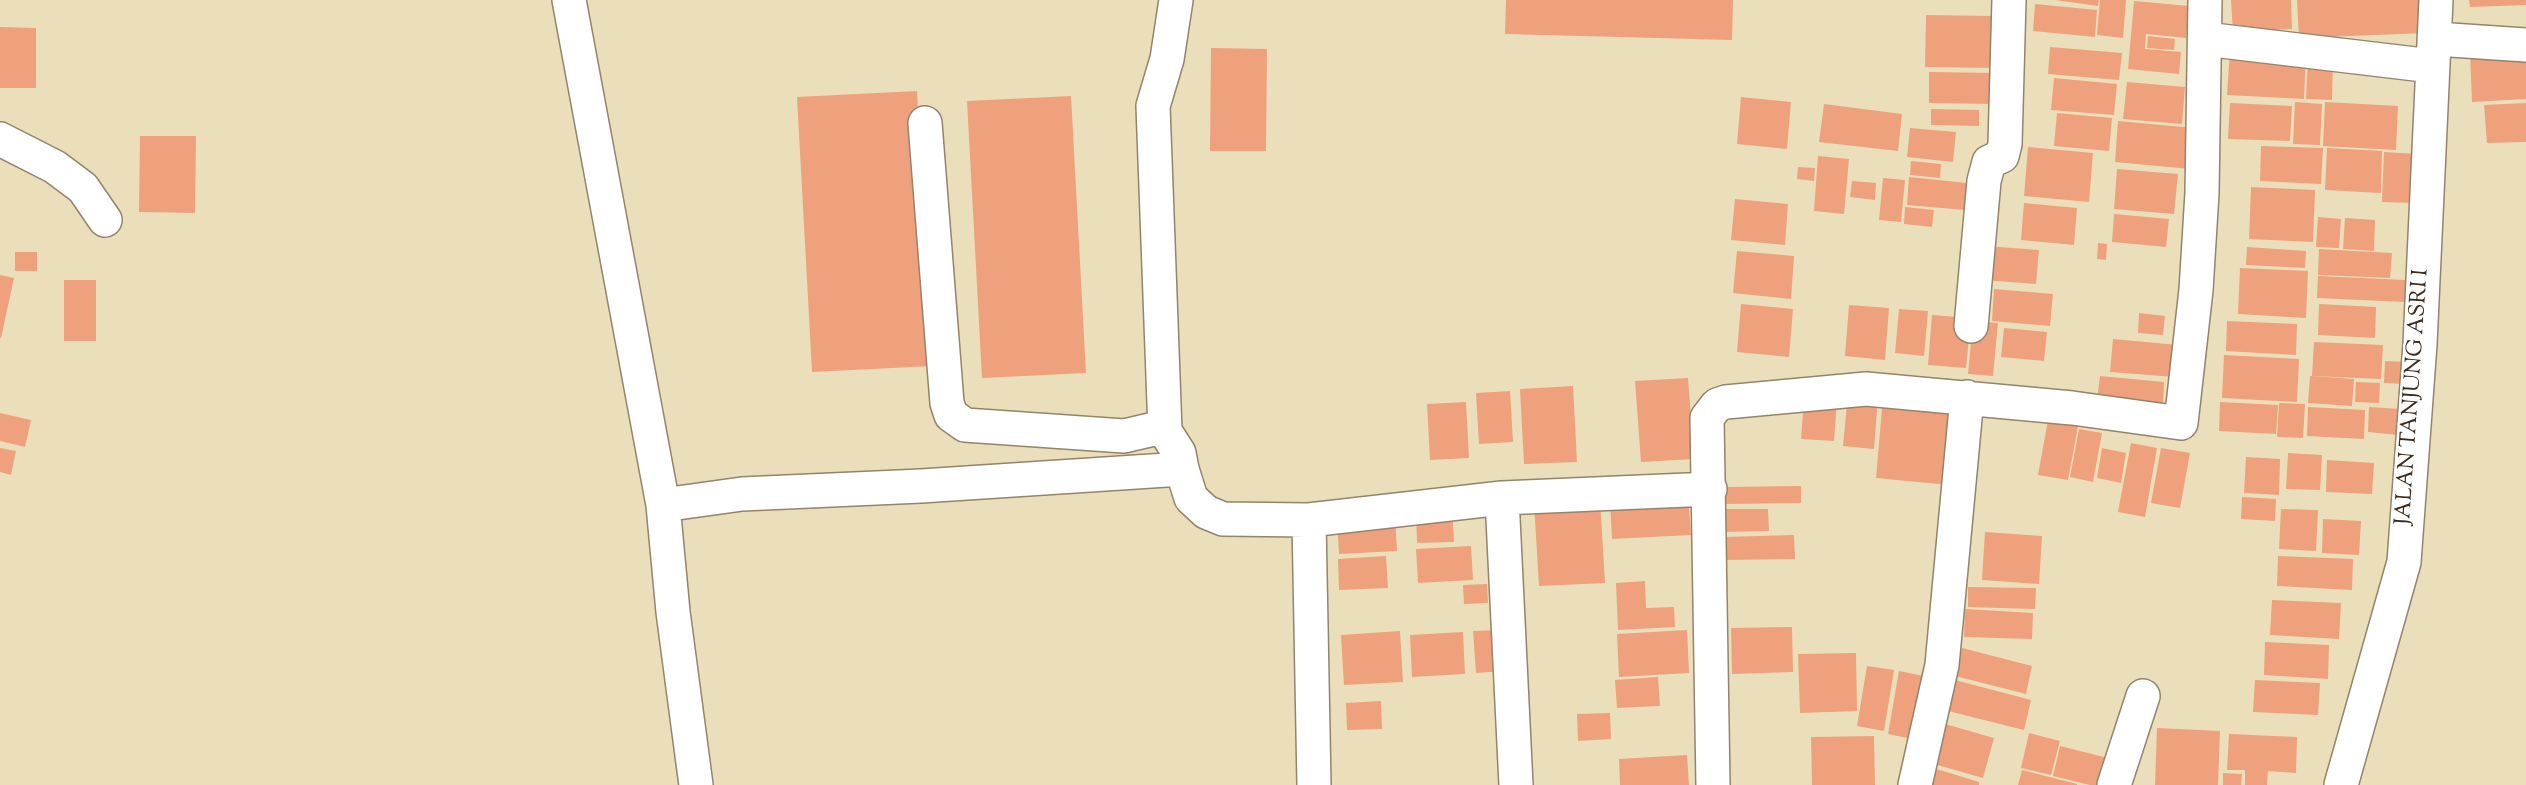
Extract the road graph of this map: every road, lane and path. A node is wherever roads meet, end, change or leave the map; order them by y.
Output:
1 (569, 0) edge
2 (1176, 0) edge
3 (2009, 0) edge
4 (2205, 0) edge
5 (2436, 0) edge
6 (2205, 39) junction
7 (2526, 45) edge
8 (2434, 52) junction
9 (925, 123) dead end
10 (0, 139) edge
11 (105, 220) dead end
12 (1971, 326) dead end
13 (1967, 398) junction
14 (1165, 431) junction
15 (1182, 469) junction
16 (1710, 489) junction
17 (1502, 498) junction
18 (663, 505) junction
19 (1309, 520) junction
20 (2143, 696) dead end
21 (696, 785) edge
22 (1314, 785) edge
23 (1516, 785) edge
24 (1713, 785) edge
25 (1915, 785) edge
26 (2114, 785) edge
27 (2342, 785) edge

1 - 18 street
2 - 14 street
3 - 12 street
4 - 6 street
5 - 8 street, JALAN TANJUNG ASRI I
6 - 8 street
6 - 13 street
7 - 8 street
8 - 27 street, JALAN TANJUNG ASRI I
9 - 14 street
10 - 11 street
13 - 16 street
13 - 25 street
14 - 15 street
15 - 18 street
15 - 19 street
16 - 17 street
16 - 24 street
17 - 19 street
17 - 23 street
18 - 21 street
19 - 22 street
20 - 26 street

